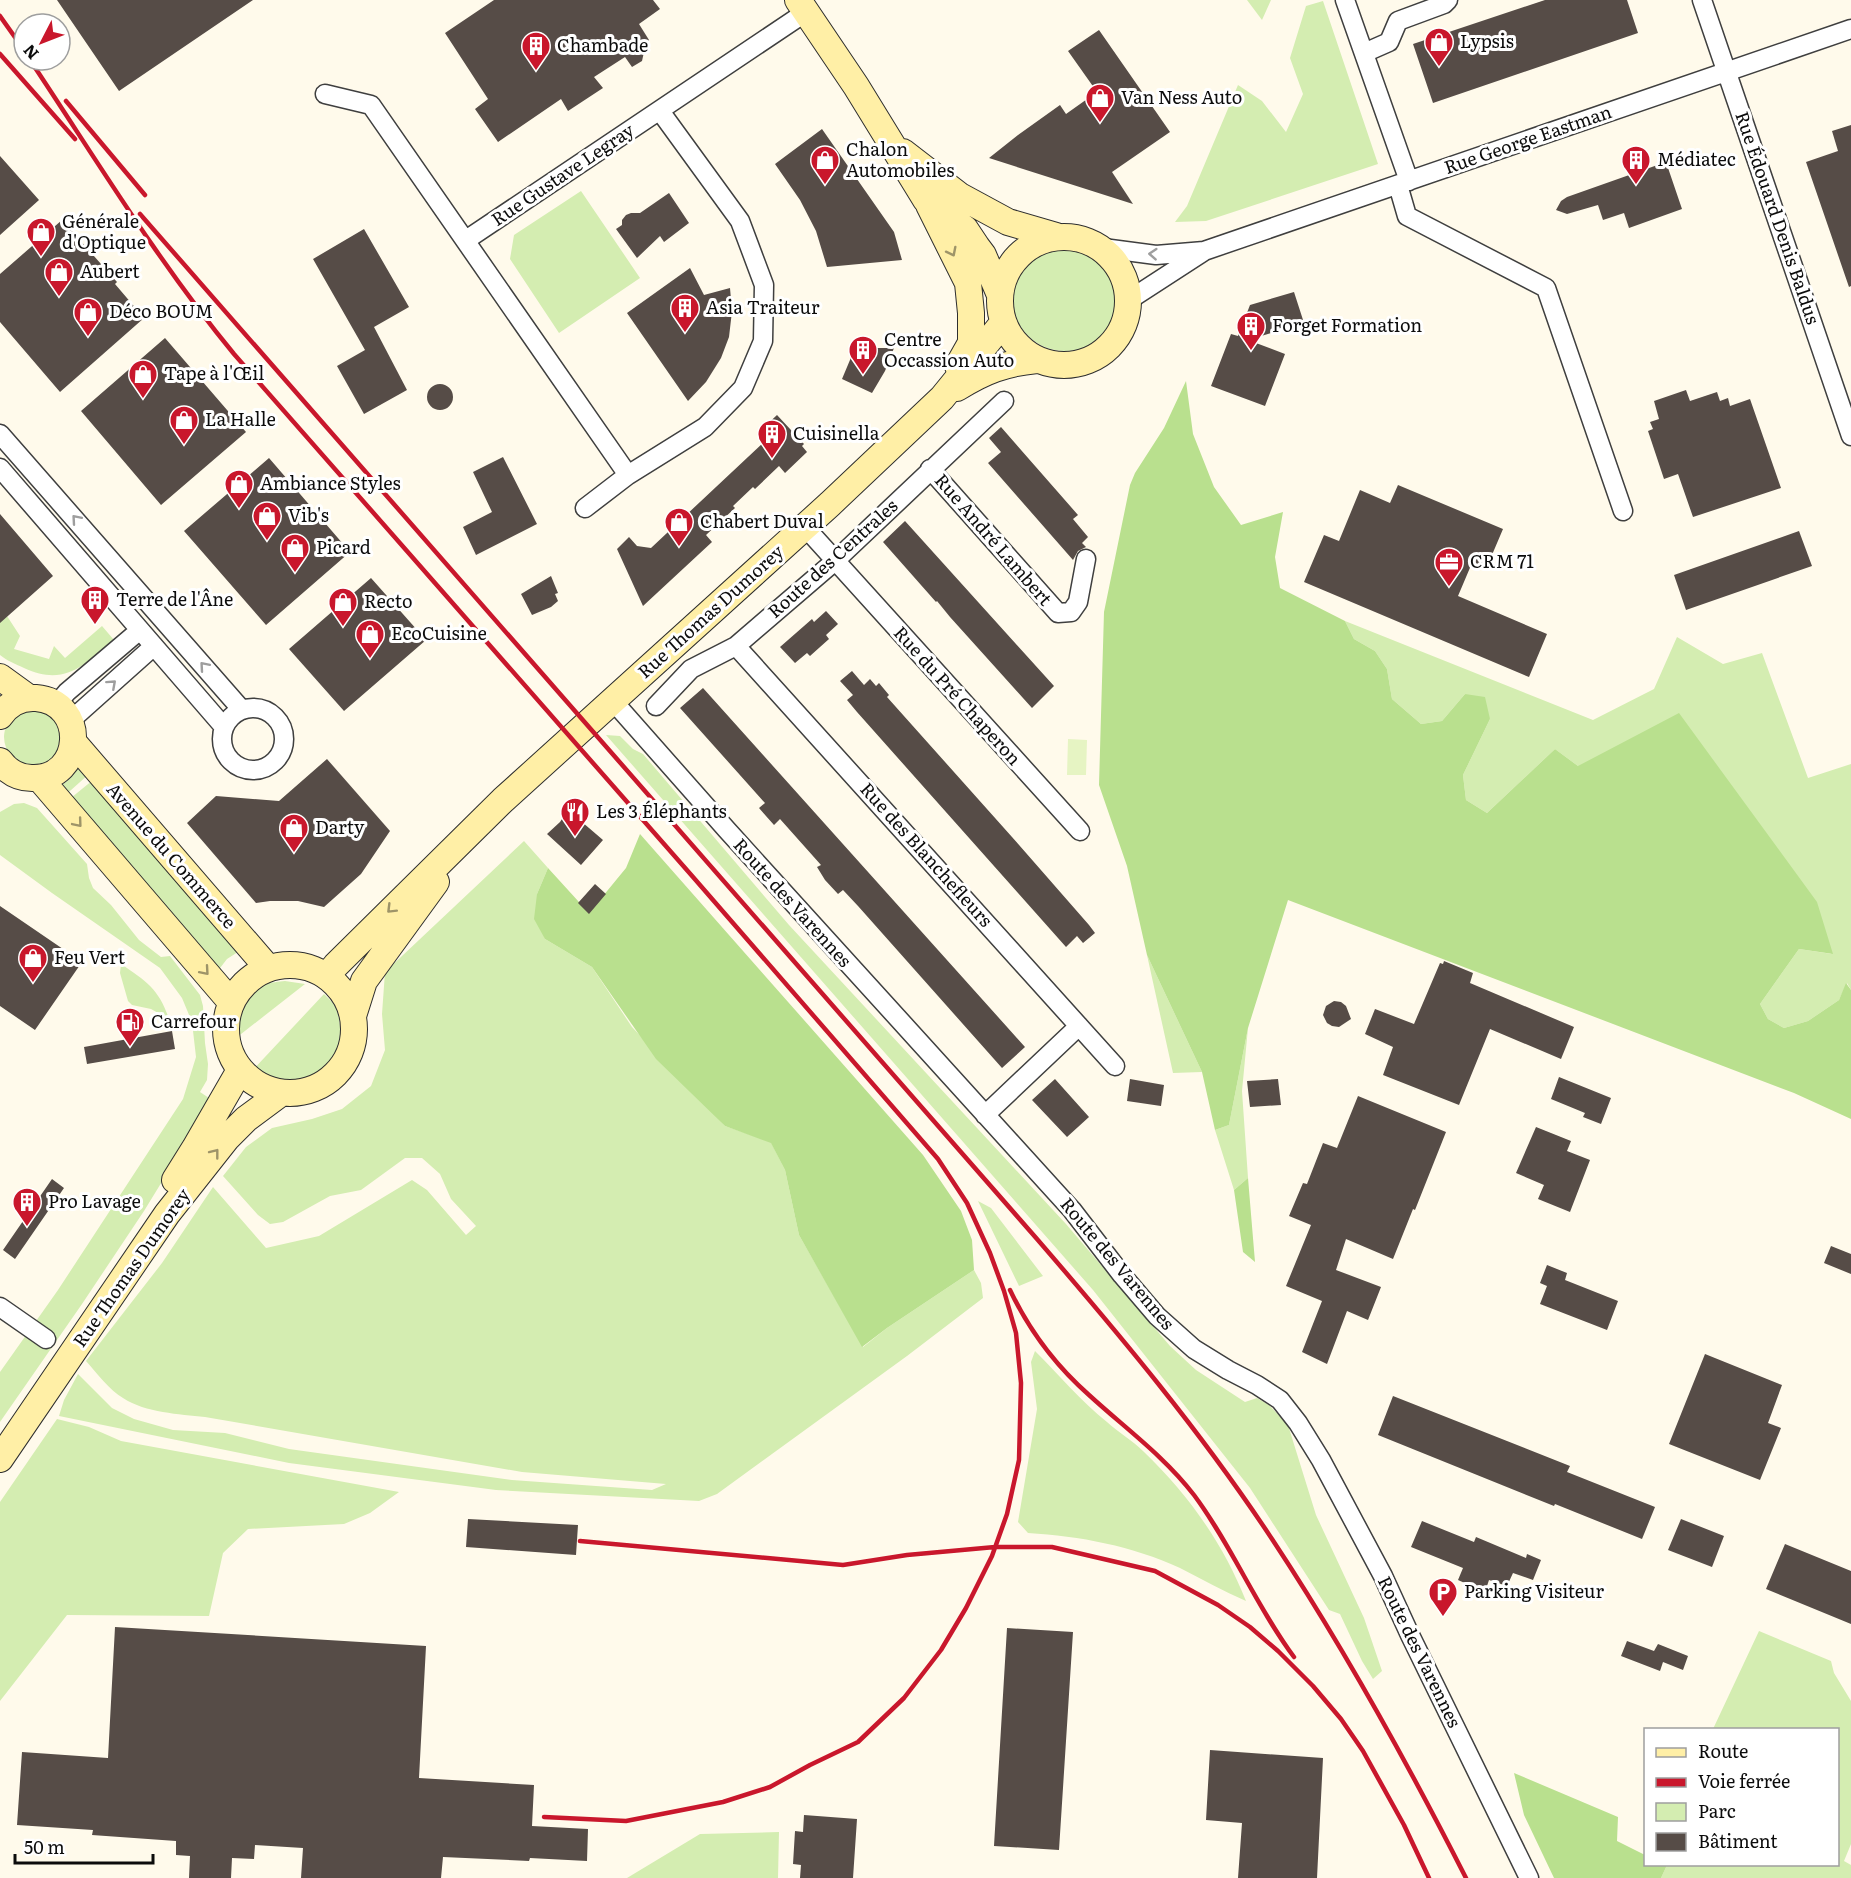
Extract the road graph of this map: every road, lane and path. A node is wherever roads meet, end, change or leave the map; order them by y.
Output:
1 (1345, 0) edge
2 (1448, 0) edge
3 (1702, 0) edge
4 (802, 6) edge
5 (1851, 29) edge
6 (1364, 53) junction
7 (1727, 72) junction
8 (325, 94) dead end
9 (660, 111) junction
10 (892, 143) junction
11 (1403, 183) junction
12 (926, 200) junction
13 (1056, 236) junction
14 (466, 240) junction
15 (1103, 248) junction
16 (1204, 251) junction
17 (1000, 295) junction
18 (1129, 300) junction
19 (1003, 323) junction
20 (1037, 360) junction
21 (942, 398) junction
22 (1004, 401) dead end
23 (0, 434) edge
24 (1851, 436) edge
25 (0, 468) edge
26 (930, 469) junction
27 (628, 475) junction
28 (585, 508) dead end
29 (1623, 511) dead end
30 (805, 527) junction
31 (1086, 559) dead end
32 (835, 561) junction
33 (140, 630) junction
34 (154, 646) junction
35 (736, 646) junction
36 (0, 677) edge
37 (29, 698) junction
38 (613, 701) junction
39 (656, 706) dead end
40 (242, 710) junction
41 (0, 716) edge
42 (66, 723) junction
43 (224, 727) junction
44 (0, 762) edge
45 (40, 779) junction
46 (478, 824) junction
47 (1080, 831) dead end
48 (268, 968) junction
49 (327, 976) junction
50 (231, 1002) junction
51 (353, 1016) junction
52 (1079, 1026) junction
53 (1115, 1066) dead end
54 (240, 1070) junction
55 (281, 1093) junction
56 (985, 1115) junction
57 (0, 1307) edge
58 (46, 1339) dead end
59 (0, 1434) edge
60 (0, 1459) edge
61 (1529, 1878) edge

1 - 6 street
2 - 6 street
3 - 7 street, Rue Édouard Denis Baldus
4 - 9 street, Rue Gustave Legray
4 - 10 street
5 - 7 street, Rue George Eastman
6 - 11 street
7 - 11 street, Rue George Eastman
7 - 24 street, Rue Édouard Denis Baldus
8 - 14 street
9 - 14 street, Rue Gustave Legray
9 - 27 street
10 - 12 street
10 - 13 street
11 - 16 street, Rue George Eastman
11 - 29 street
12 - 17 street
12 -> 21 street
13 - 15 street
13 - 17 street
14 - 27 street
16 -> 15 street, Rue George Eastman
15 - 18 street
16 - 18 street, Rue George Eastman
17 - 19 street
18 - 20 street
19 - 20 street
19 - 21 street, Rue Thomas Dumorey
20 - 21 street, Rue Thomas Dumorey
21 - 30 street, Rue Thomas Dumorey
22 - 26 street, Route des Centrales
40 -> 23 street
25 - 33 street
26 - 31 street, Rue André Lambert
26 - 32 street, Route des Centrales
27 - 28 street
30 - 32 street, Rue du Pré Chaperon
30 - 38 street, Rue Thomas Dumorey
32 - 35 street, Route des Centrales
32 - 47 street, Rue du Pré Chaperon
33 - 34 street
33 - 42 street
42 -> 34 street
34 - 43 street
35 - 39 street, Route des Centrales
35 - 52 street, Rue des Blanchefleurs
36 - 37 street
37 - 41 street
37 - 42 street
38 - 46 street, Rue Thomas Dumorey
38 - 56 street, Route des Varennes
40 - 43 street
40 - 43 street
42 - 45 street
42 - 48 street, Avenue du Commerce
44 - 45 street
45 -> 50 street
46 -> 49 street, Rue Thomas Dumorey
46 - 51 street, Rue Thomas Dumorey
48 - 49 street
48 - 50 street
49 - 51 street
50 - 54 street
51 - 55 street
52 - 53 street, Rue des Blanchefleurs
52 - 56 street
54 - 55 street
54 - 59 street, Rue Thomas Dumorey
60 -> 55 street, Rue Thomas Dumorey
56 - 61 street, Route des Varennes
57 - 58 street

